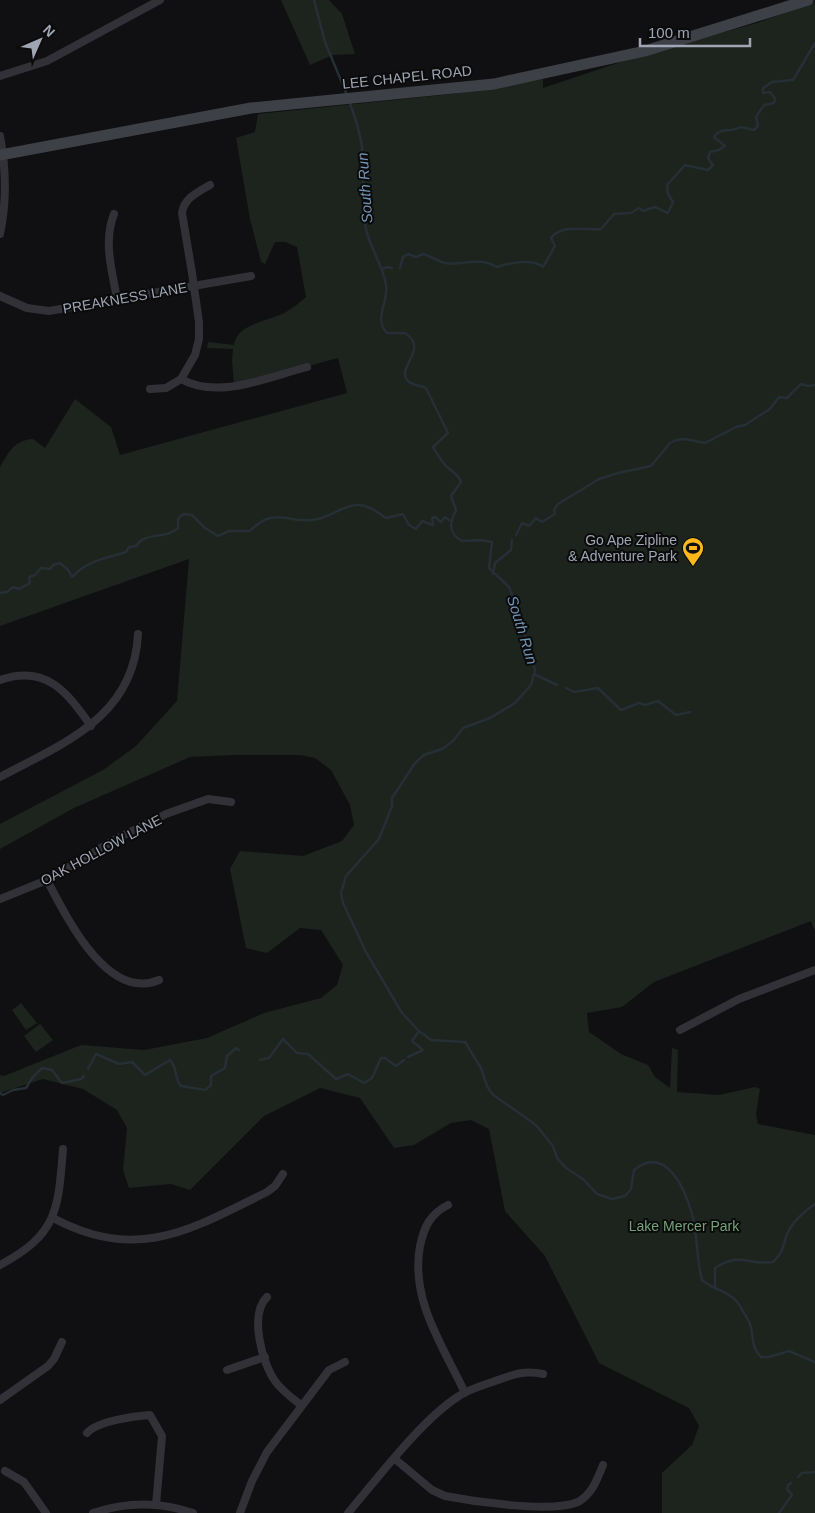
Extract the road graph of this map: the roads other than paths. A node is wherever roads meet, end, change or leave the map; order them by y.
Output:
1 (160, 0) edge
2 (808, 0) edge
3 (0, 76) edge
4 (0, 136) edge
5 (1, 156) edge
6 (210, 185) dead end
7 (114, 214) dead end
8 (0, 234) edge
9 (251, 276) dead end
10 (193, 286) junction
11 (0, 296) edge
12 (117, 299) junction
13 (306, 367) dead end
14 (181, 379) junction
15 (150, 389) dead end
16 (138, 634) dead end
17 (0, 680) edge
18 (91, 726) junction
19 (0, 777) edge
20 (231, 802) dead end
21 (47, 880) junction
22 (0, 899) edge
23 (815, 970) edge
24 (159, 980) dead end
25 (680, 1030) dead end
26 (63, 1149) dead end
27 (283, 1174) dead end
28 (448, 1204) dead end
29 (53, 1218) junction
30 (0, 1265) edge
31 (267, 1297) dead end
32 (62, 1342) dead end
33 (265, 1357) junction
34 (345, 1362) dead end
35 (227, 1370) dead end
36 (543, 1374) dead end
37 (465, 1393) junction
38 (0, 1400) edge
39 (301, 1405) junction
40 (87, 1433) dead end
41 (396, 1459) junction
42 (603, 1465) dead end
43 (5, 1472) dead end
44 (156, 1505) junction
45 (46, 1513) edge
46 (93, 1513) edge
47 (193, 1513) edge
48 (240, 1513) edge
49 (348, 1513) edge

1 - 3 street
2 - 5 main road, LEE CHAPEL ROAD
4 - 5 street
5 - 8 street
6 - 10 street
7 - 12 street
9 - 10 street, PREAKNESS LANE
10 - 12 street, PREAKNESS LANE
10 - 14 street
11 - 12 street, PREAKNESS LANE
13 - 14 street
14 - 15 street
16 - 18 street
17 - 18 street
18 - 19 street
20 - 21 street, OAK HOLLOW LANE
21 - 22 street, OAK HOLLOW LANE
21 - 24 street
23 - 25 street
26 - 29 street
27 - 29 street
28 - 37 street
29 - 30 street
31 - 33 street
32 - 38 street
33 - 35 street
33 - 39 street
34 - 39 street
36 - 37 street
37 - 41 street
39 - 48 street
40 - 44 street
41 - 42 street
41 - 49 street
43 - 45 street
44 - 46 street
44 - 47 street

